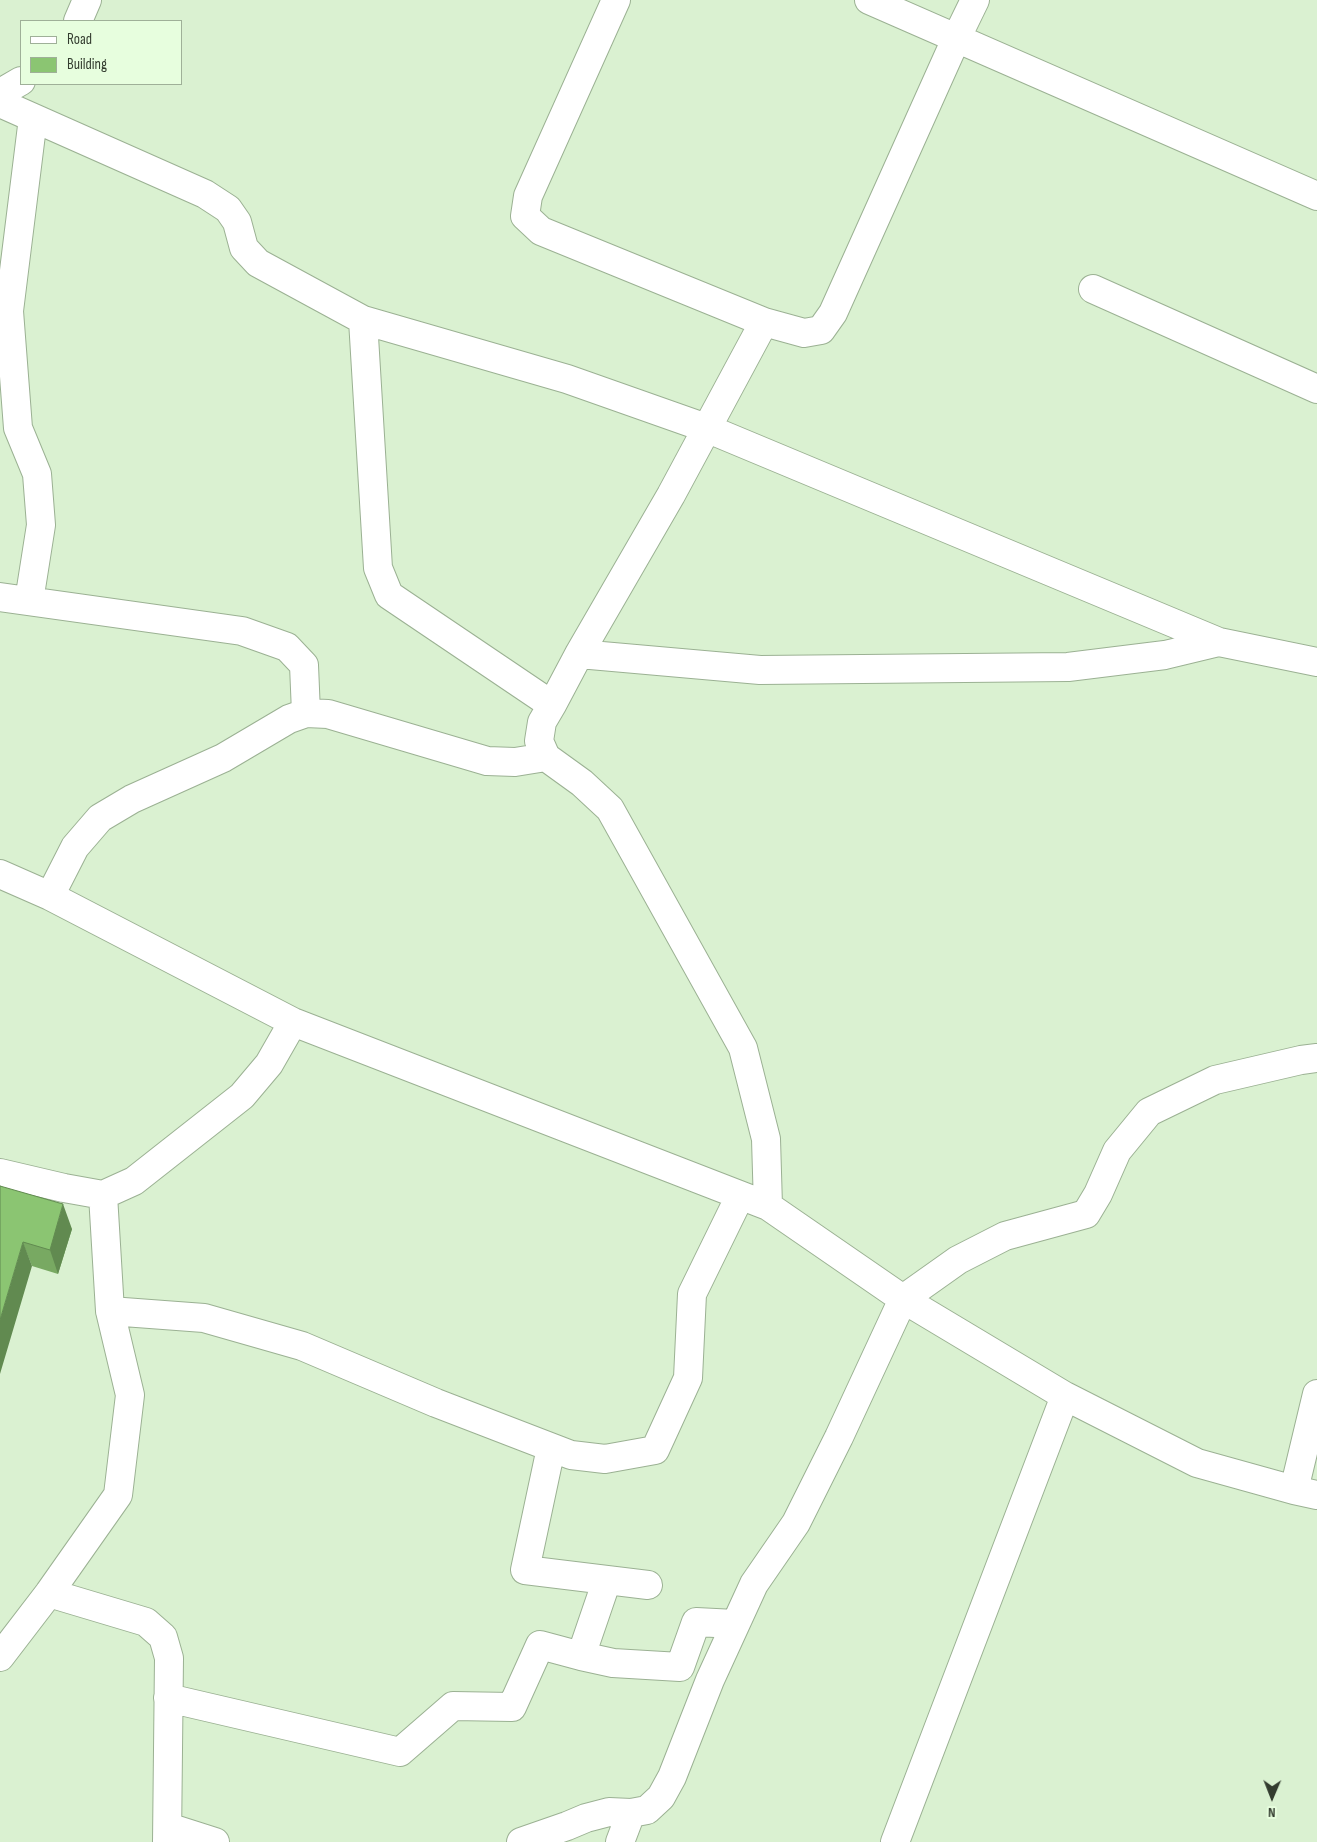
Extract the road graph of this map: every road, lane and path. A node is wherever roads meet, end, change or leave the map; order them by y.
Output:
1 (87, 0) edge
2 (616, 0) edge
3 (869, 0) edge
4 (975, 0) edge
5 (78, 20) edge
6 (956, 39) junction
7 (20, 82) edge
8 (0, 93) edge
9 (0, 103) edge
10 (33, 118) junction
11 (1317, 196) edge
12 (1093, 289) dead end
13 (363, 320) junction
14 (764, 322) junction
15 (1317, 389) edge
16 (706, 428) junction
17 (0, 597) edge
18 (29, 601) junction
19 (1219, 642) junction
20 (579, 654) junction
21 (1317, 662) edge
22 (552, 705) junction
23 (306, 713) junction
24 (546, 757) junction
25 (0, 874) edge
26 (50, 896) junction
27 (293, 1022) junction
28 (1317, 1058) edge
29 (0, 1173) edge
30 (103, 1195) junction
31 (740, 1196) junction
32 (768, 1206) junction
33 (903, 1299) junction
34 (110, 1311) junction
35 (1317, 1394) edge
36 (1065, 1396) junction
37 (551, 1448) junction
38 (1306, 1492) edge
39 (607, 1580) junction
40 (648, 1585) dead end
41 (49, 1593) junction
42 (735, 1624) junction
43 (2, 1652) edge
44 (581, 1656) junction
45 (168, 1698) junction
46 (631, 1813) junction
47 (167, 1835) edge
48 (534, 1840) edge
49 (215, 1842) edge
50 (620, 1842) edge
51 (895, 1842) edge

1 - 5 street
2 - 14 street
3 - 6 street
4 - 6 street
6 - 11 street
6 - 14 street
7 - 8 street
9 - 10 street
10 - 13 street
10 - 18 street
12 - 15 street
13 - 16 street
13 - 22 street
14 - 16 street
16 - 19 street
16 - 20 street
17 - 18 street
18 - 23 street
19 - 20 street
19 - 21 street
20 - 22 street
22 - 24 street
23 - 24 street
23 - 26 street
24 - 32 street
25 - 26 street
26 - 27 street
27 - 30 street
27 - 31 street
28 - 33 street
29 - 30 street
30 - 34 street
31 - 32 street
31 - 37 street
32 - 33 street
33 - 36 street
33 - 42 street
34 - 37 street
34 - 41 street
35 - 38 street
36 - 38 street
36 - 51 street
37 - 39 street
39 - 40 street
39 - 44 street
41 - 43 street
41 - 45 street
42 - 44 street
42 - 46 street
44 - 45 street
45 - 47 street
46 - 48 street
46 - 50 street
47 - 49 street

